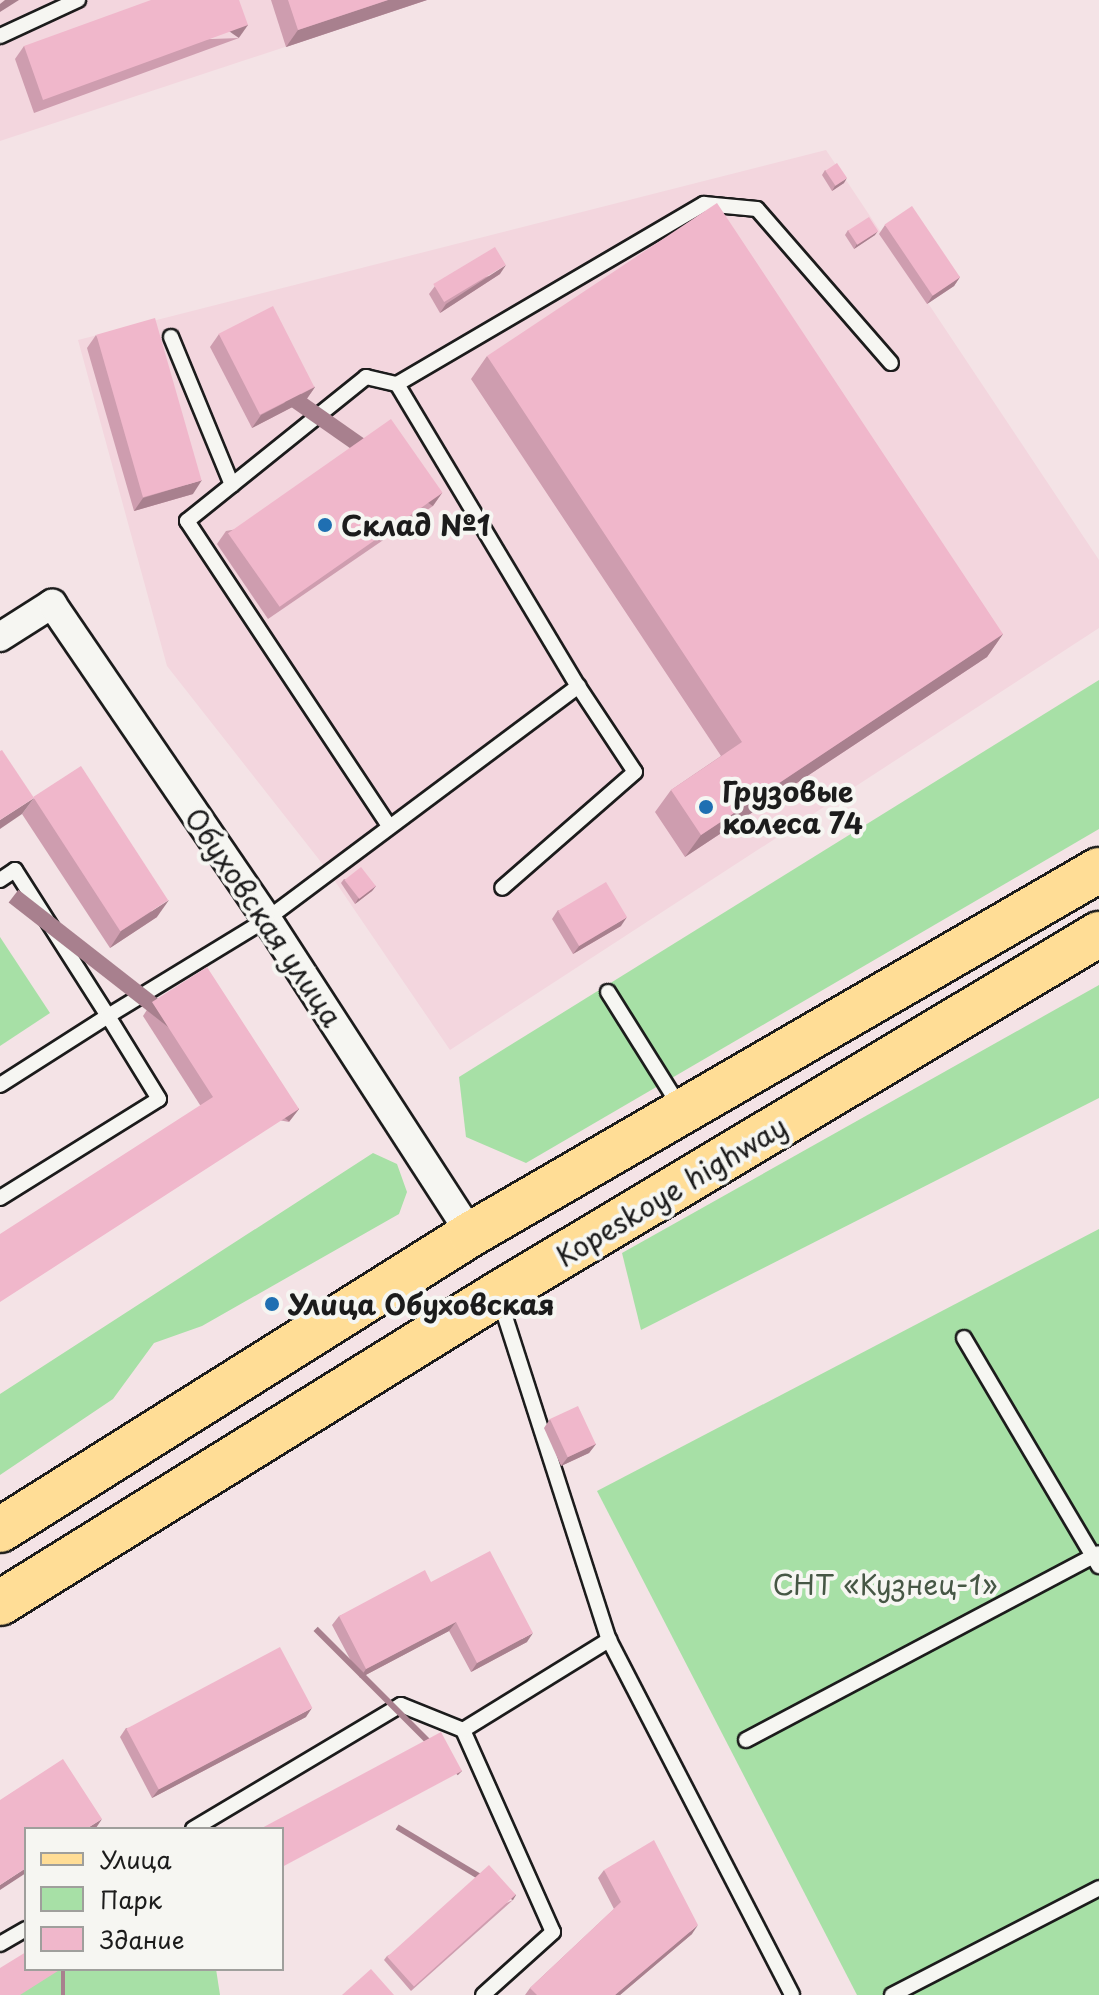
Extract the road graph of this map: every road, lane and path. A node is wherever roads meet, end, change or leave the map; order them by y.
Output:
1 (78, 0) edge
2 (0, 36) edge
3 (171, 337) dead end
4 (891, 363) dead end
5 (397, 384) junction
6 (232, 485) junction
7 (0, 637) edge
8 (578, 686) junction
9 (389, 826) junction
10 (1099, 870) edge
11 (0, 880) edge
12 (502, 888) dead end
13 (267, 919) junction
14 (1099, 934) edge
15 (608, 992) dead end
16 (108, 1016) junction
17 (0, 1085) edge
18 (682, 1111) junction
19 (0, 1198) edge
20 (471, 1234) junction
21 (498, 1294) junction
22 (964, 1338) dead end
23 (0, 1530) edge
24 (1097, 1559) edge
25 (0, 1603) edge
26 (609, 1640) junction
27 (463, 1730) junction
28 (746, 1740) dead end
29 (196, 1827) edge
30 (1099, 1888) edge
31 (24, 1930) edge
32 (0, 1944) edge
33 (483, 1995) edge
34 (792, 1995) edge
35 (892, 1995) edge

1 - 2 lane
3 - 6 lane
4 - 5 lane
5 - 6 lane
5 - 8 lane
6 - 9 lane
7 - 13 street, Обуховская улица
8 - 9 lane
8 - 12 lane
9 - 13 lane
10 - 18 main road
11 - 16 lane
13 - 16 lane
13 - 20 street, Обуховская улица
14 - 21 main road, Kopeskoye highway
15 - 18 lane
16 - 17 lane
16 - 19 lane
18 - 20 main road
20 - 21 main road
20 - 23 main road
21 - 25 main road, Kopeskoye highway
21 - 26 lane
22 - 24 lane
24 - 28 lane
26 - 27 lane
26 - 34 lane
27 - 29 lane
27 - 33 lane
30 - 35 lane
31 - 32 lane

